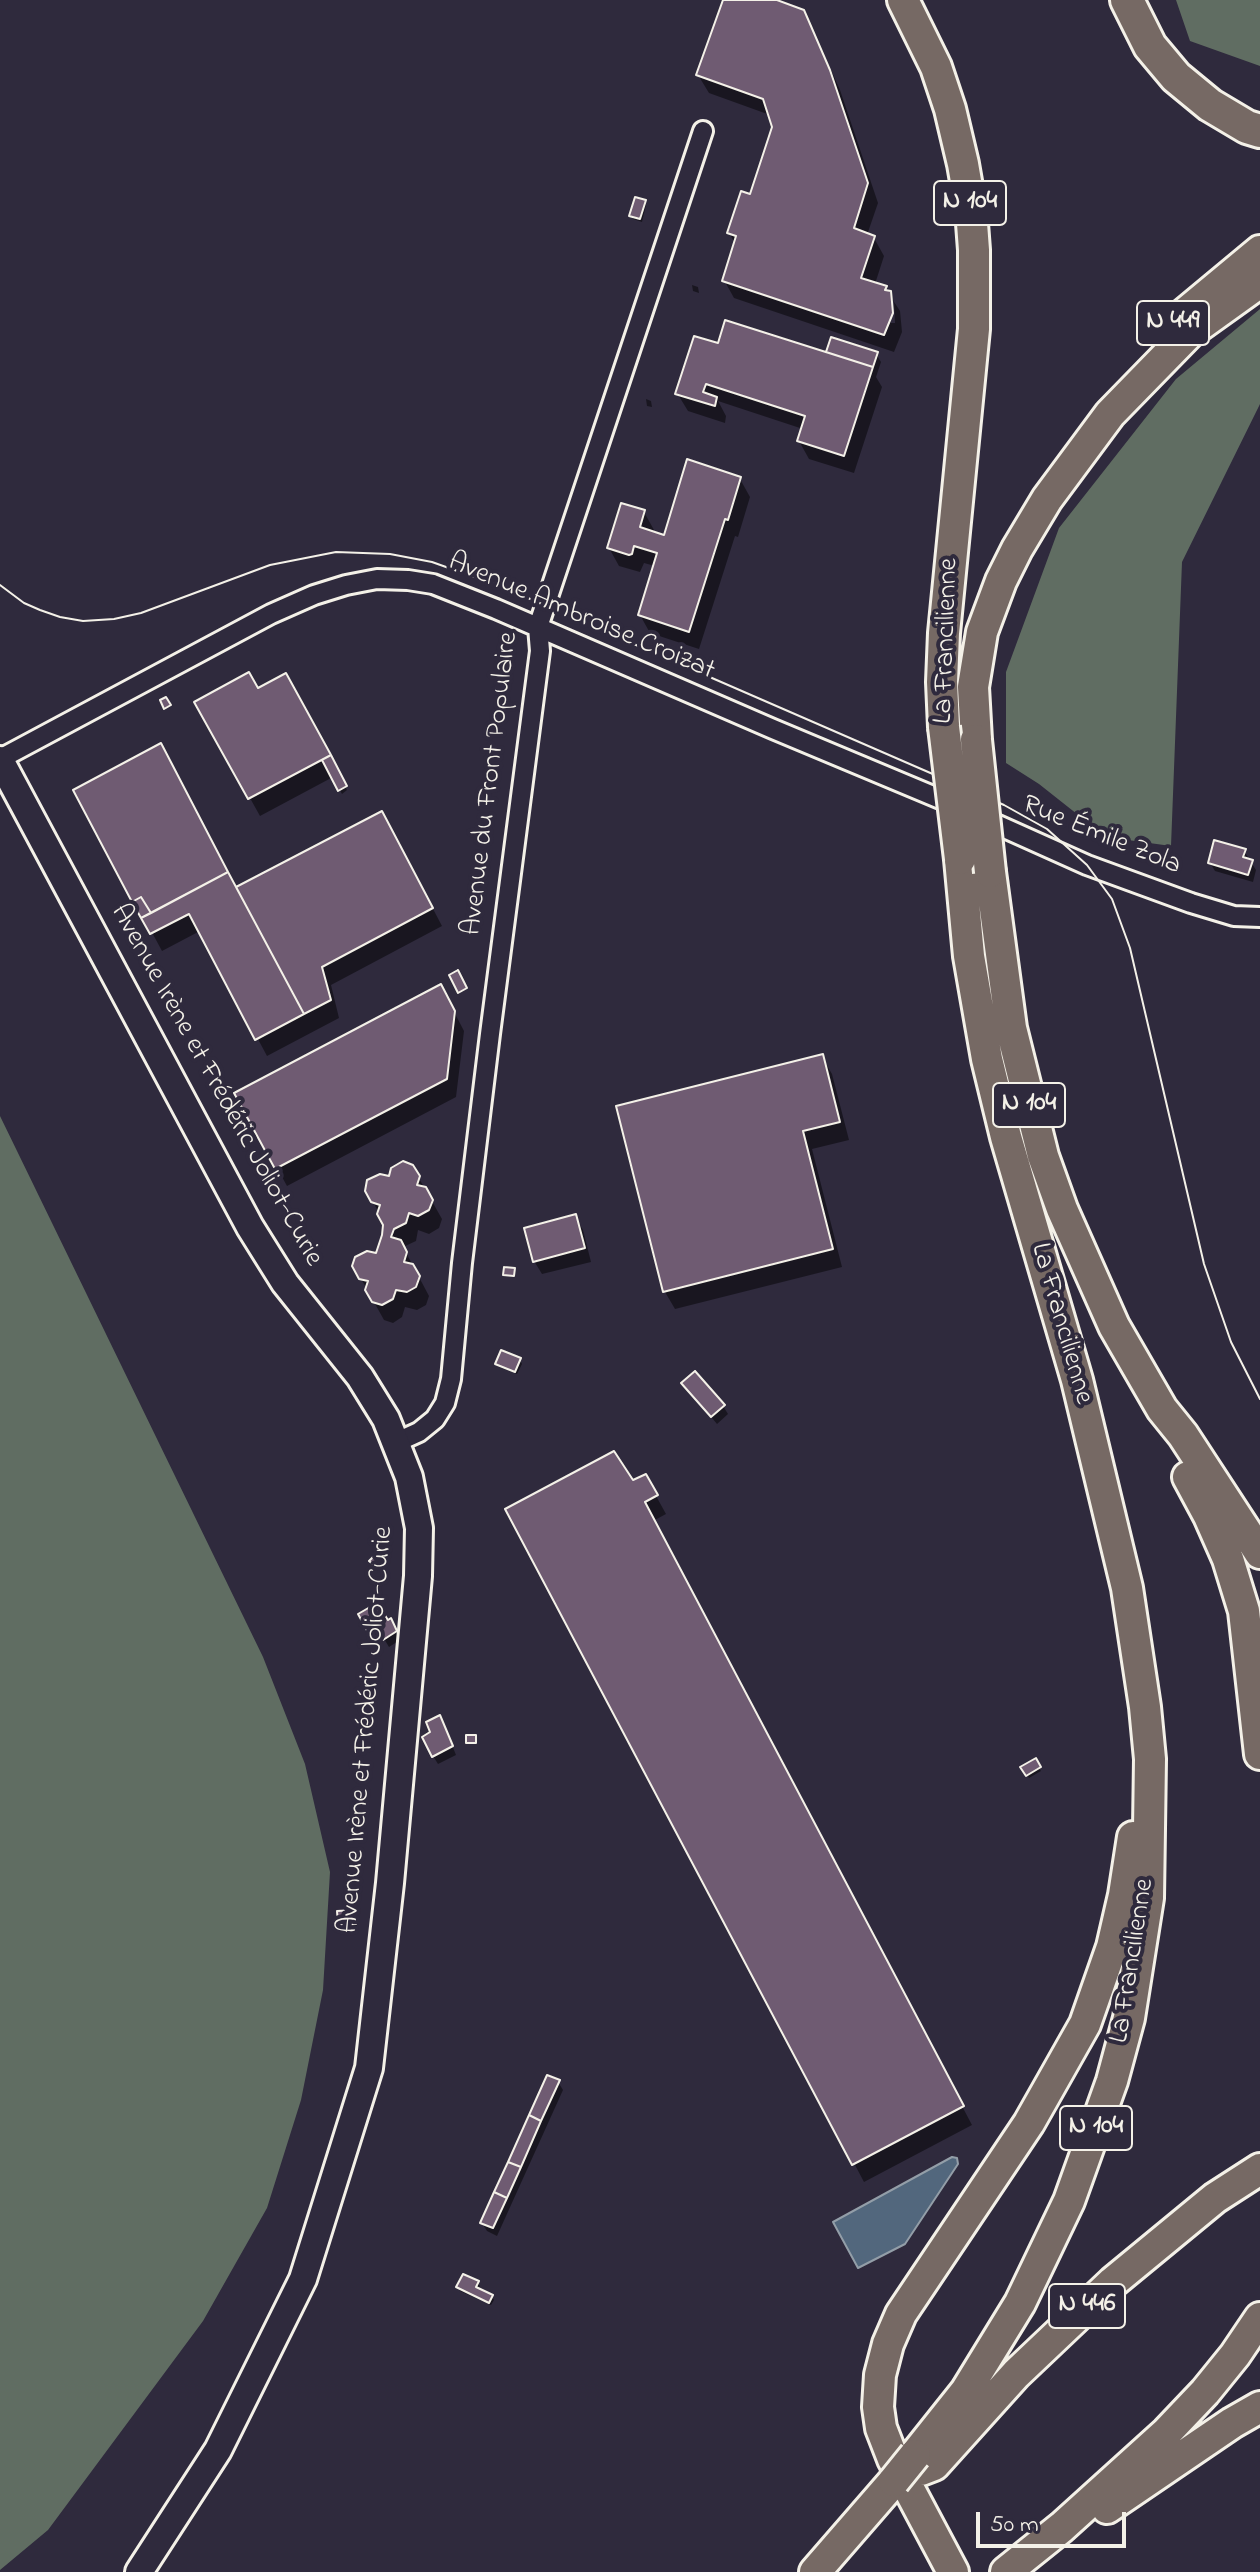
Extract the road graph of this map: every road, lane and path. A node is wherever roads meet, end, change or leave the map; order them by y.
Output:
1 (903, 0) edge
2 (1127, 0) edge
3 (703, 131) dead end
4 (1260, 131) edge
5 (1260, 251) edge
6 (1260, 282) edge
7 (1110, 414) junction
8 (538, 627) junction
9 (0, 760) edge
10 (926, 793) joint
11 (1260, 917) edge
12 (1162, 1409) junction
13 (397, 1442) junction
14 (1260, 1553) edge
15 (1260, 1754) edge
16 (1150, 1759) junction
17 (1260, 2169) edge
18 (1260, 2318) edge
19 (1260, 2407) edge
20 (910, 2468) junction
21 (1062, 2527) junction
22 (818, 2568) edge
23 (139, 2572) edge
24 (953, 2572) edge
25 (1006, 2572) edge

1 - 16 highway, La Francilienne / N 104, bridge
2 - 4 highway
3 - 8 street, Avenue du Front Populaire
5 - 7 highway, N 449
6 - 7 highway, La Francilienne / N 104
7 - 12 highway, La Francilienne / N 104, bridge
8 - 9 street, Avenue Ambroise Croizat
8 - 10 street, Avenue Ambroise Croizat
8 - 13 street, Avenue du Front Populaire
9 - 13 main road, Avenue Irène et Frédéric Joliot-Curie
10 - 11 street, Rue Émile Zola
12 - 14 highway, La Francilienne / N 104
12 - 15 highway
13 - 23 main road, Avenue Irène et Frédéric Joliot-Curie
16 - 20 highway, La Francilienne / N 104
16 - 24 highway
17 - 20 highway, N 446
18 - 21 highway
19 - 21 highway
20 - 22 highway, La Francilienne / N 104
21 - 25 highway

